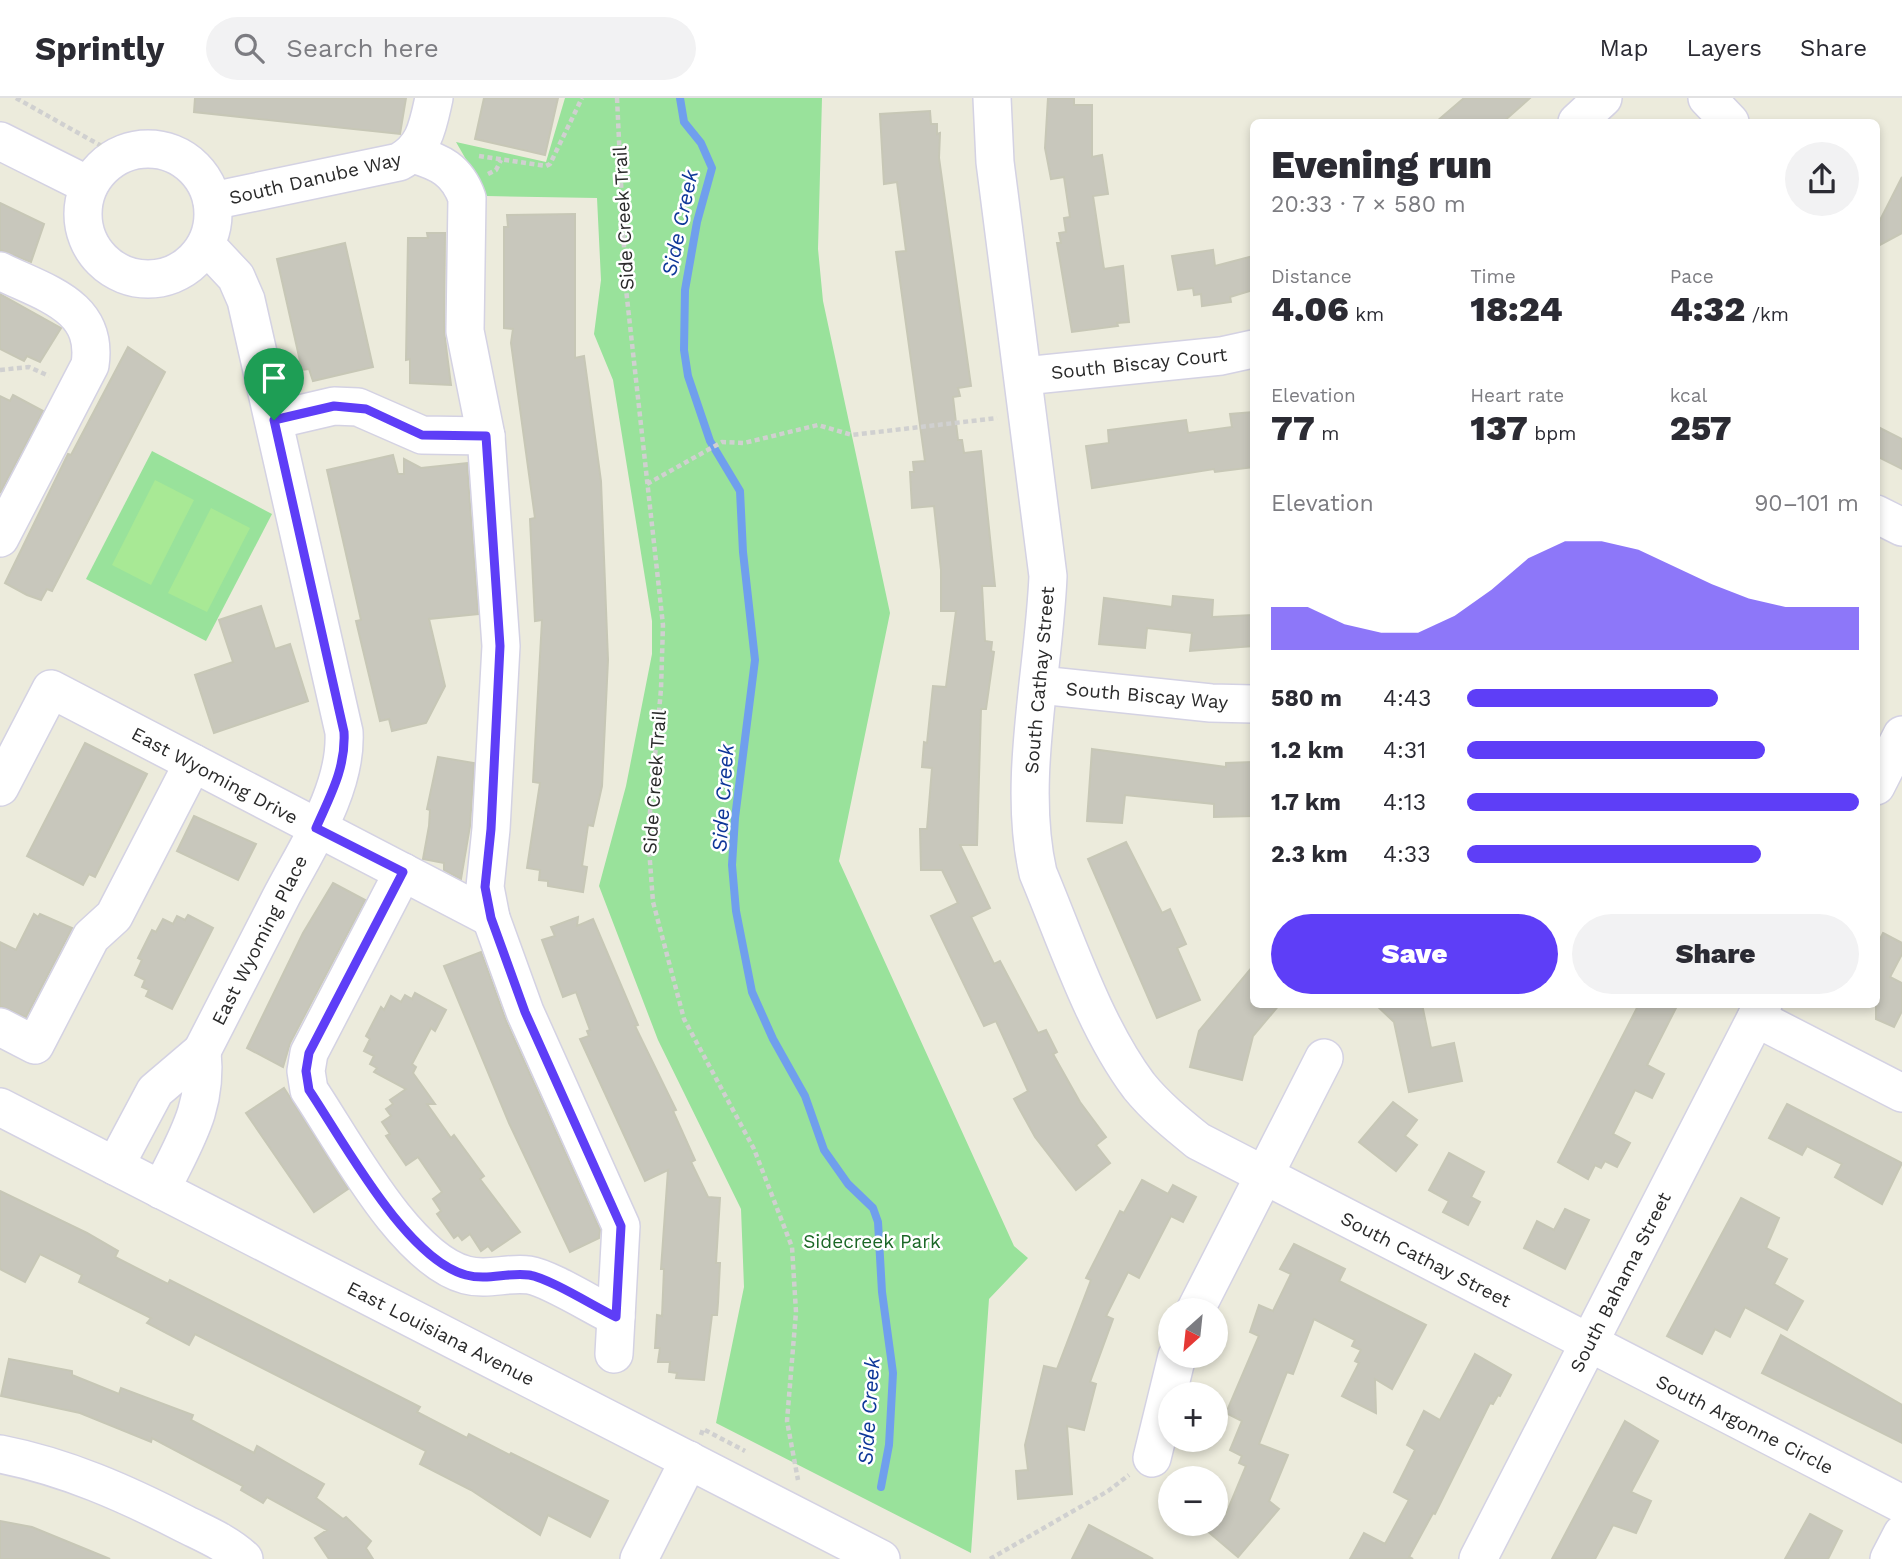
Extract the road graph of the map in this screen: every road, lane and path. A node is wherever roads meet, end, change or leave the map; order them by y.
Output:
1 (16, 98) edge
2 (434, 98) edge
3 (582, 98) edge
4 (617, 98) edge
5 (992, 98) edge
6 (1603, 98) edge
7 (1707, 98) edge
8 (1580, 119) edge
9 (1727, 119) edge
10 (0, 141) edge
11 (105, 148) dead end
12 (413, 154) junction
13 (501, 160) dead end
14 (88, 185) junction
15 (212, 201) junction
16 (205, 245) junction
17 (107, 266) junction
18 (0, 271) edge
19 (74, 310) junction
20 (1250, 350) edge
21 (0, 370) edge
22 (50, 376) dead end
23 (1024, 376) junction
24 (1029, 414) junction
25 (274, 420) junction
26 (486, 436) junction
27 (647, 484) junction
28 (1880, 515) edge
29 (1902, 527) edge
30 (0, 538) edge
31 (1040, 685) junction
32 (1250, 704) edge
33 (1899, 747) edge
34 (193, 763) junction
35 (1880, 779) edge
36 (0, 787) edge
37 (316, 828) junction
38 (403, 872) junction
39 (491, 918) junction
40 (1760, 1011) edge
41 (0, 1027) edge
42 (202, 1051) junction
43 (1324, 1058) dead end
44 (1902, 1093) edge
45 (0, 1107) edge
46 (115, 1167) junction
47 (1264, 1175) junction
48 (161, 1190) junction
49 (1202, 1298) edge
50 (616, 1317) junction
51 (1589, 1343) junction
52 (614, 1354) dead end
53 (1174, 1368) edge
54 (0, 1454) edge
55 (1152, 1458) joint
56 (689, 1460) junction
57 (798, 1479) dead end
58 (1902, 1504) edge
59 (1902, 1534) edge
60 (244, 1559) edge
61 (639, 1559) edge
62 (881, 1559) edge
63 (990, 1559) edge
64 (1478, 1559) edge
65 (1889, 1559) edge

1 - 11 path
2 - 12 street, South Danube Way
3 - 13 path
4 - 27 path, Side Creek Trail
5 - 23 street, South Cathay Street
6 - 8 street
7 - 9 street
10 - 14 street
12 - 15 street, South Danube Way
12 - 26 street
14 - 15 street, South Danube Way
14 - 17 street
15 - 16 street
16 - 17 street
16 - 25 street, East Wyoming Place
17 - 19 street
18 - 19 street
19 - 30 street
20 - 23 street, South Biscay Court
21 - 22 path
23 - 24 street, South Cathay Street
24 - 27 path
24 - 31 street, South Cathay Street
25 - 26 street
25 - 37 street, East Wyoming Place
26 - 39 street
27 - 57 path, Side Creek Trail
28 - 29 street
31 - 32 street, South Biscay Way
31 - 47 street, South Cathay Street
33 - 35 street
34 - 36 street, East Wyoming Drive
34 - 37 street, East Wyoming Drive
34 - 41 street
37 - 38 street, East Wyoming Drive
37 - 42 street, East Wyoming Place
38 - 39 street, East Wyoming Drive
38 - 50 street
39 - 50 street
40 - 44 street
40 - 51 street, South Bahama Street
42 - 46 street, East Wyoming Place
42 - 48 street, East Wyoming Place
43 - 47 street
45 - 46 street, East Louisiana Avenue
46 - 48 street, East Louisiana Avenue
47 - 49 street
47 - 51 street, South Cathay Street
48 - 56 street, East Louisiana Avenue
50 - 52 street
51 - 58 street, South Argonne Circle
51 - 64 street, South Bahama Street
53 - 55 street
54 - 60 street
55 - 63 path
56 - 61 street
56 - 62 street, East Louisiana Avenue
59 - 65 street

